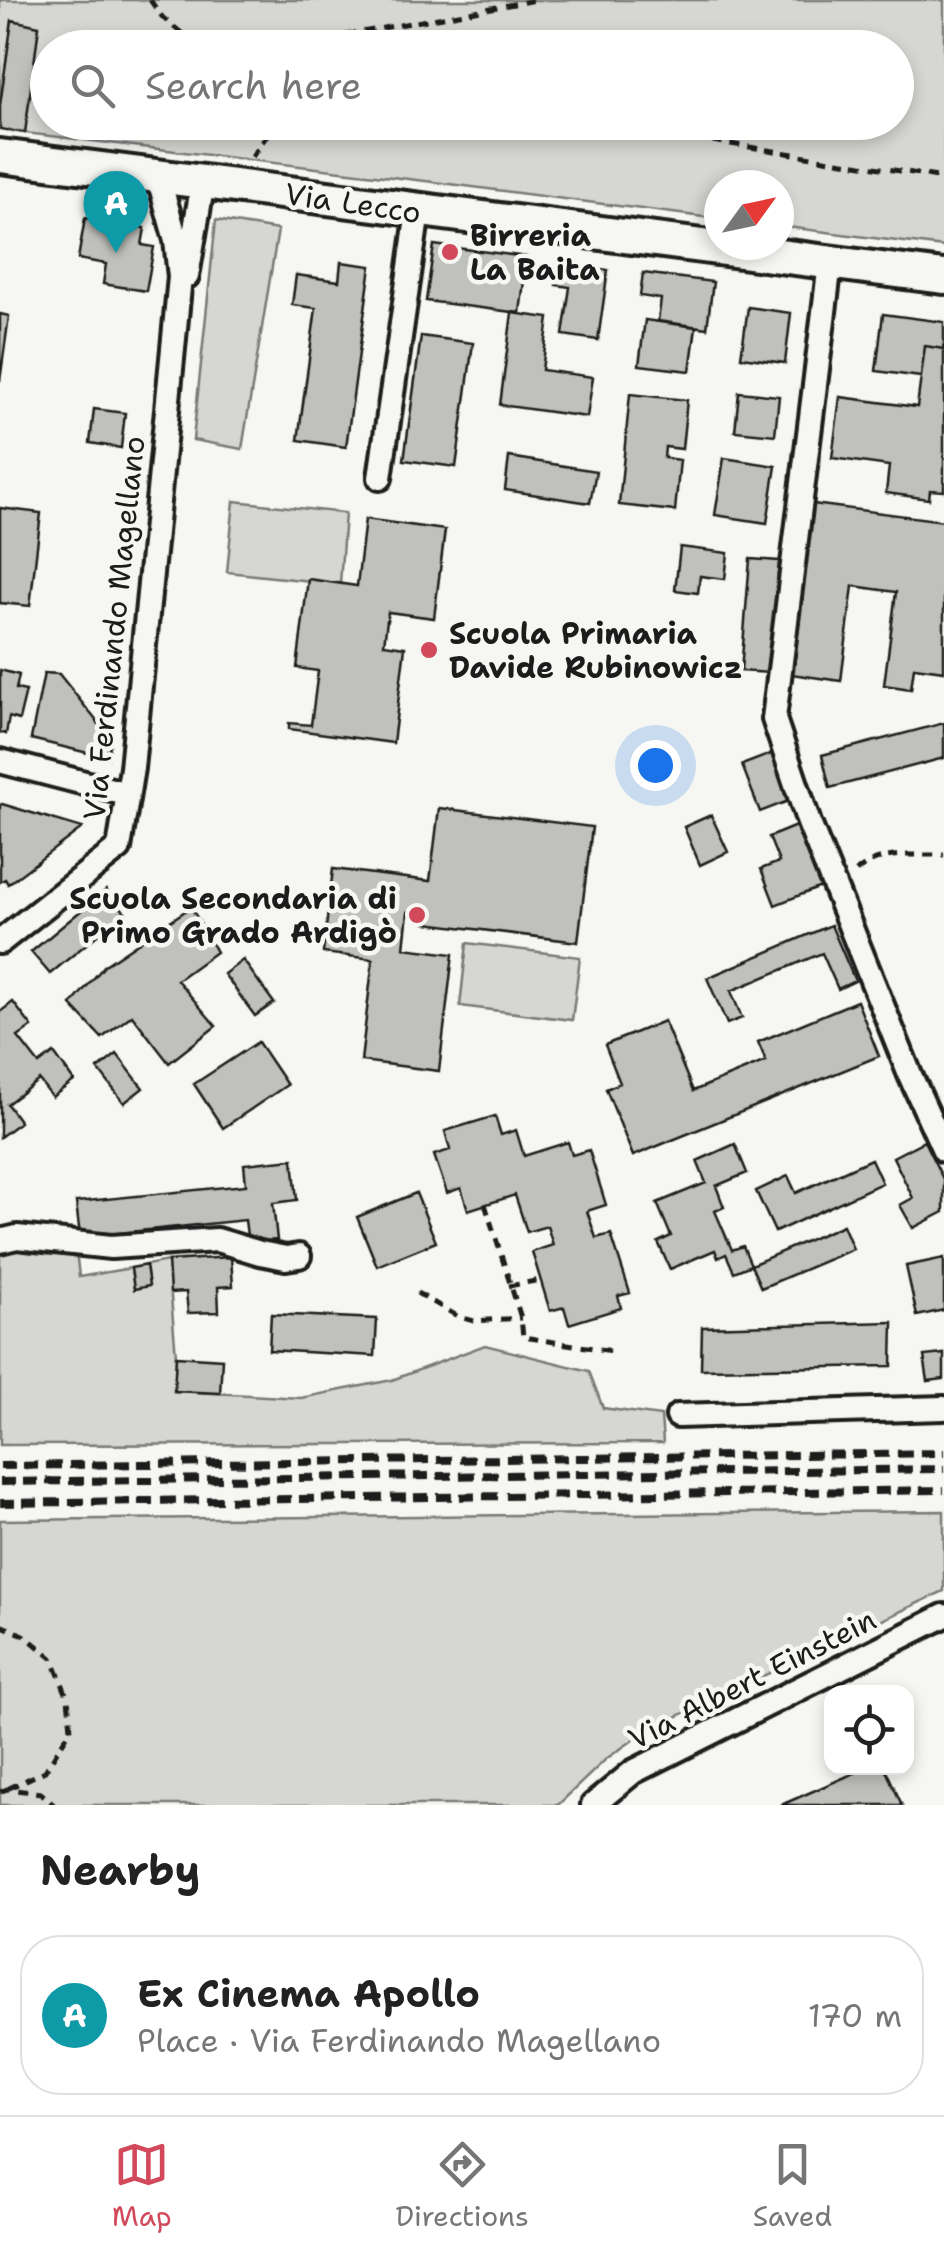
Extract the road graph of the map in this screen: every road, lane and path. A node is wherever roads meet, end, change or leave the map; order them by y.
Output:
1 (150, 0) edge
2 (535, 0) edge
3 (178, 30) edge
4 (372, 30) edge
5 (264, 140) edge
6 (706, 140) edge
7 (0, 156) edge
8 (158, 176) junction
9 (944, 178) edge
10 (203, 182) junction
11 (247, 188) junction
12 (418, 211) junction
13 (830, 263) junction
14 (944, 277) edge
15 (177, 323) junction
16 (380, 478) dead end
17 (0, 761) edge
18 (127, 794) junction
19 (944, 855) edge
20 (865, 864) dead end
21 (0, 942) edge
22 (944, 1150) edge
23 (485, 1204) dead end
24 (0, 1240) edge
25 (300, 1256) dead end
26 (540, 1280) dead end
27 (509, 1286) junction
28 (417, 1293) dead end
29 (521, 1318) junction
30 (612, 1350) dead end
31 (944, 1408) edge
32 (678, 1416) dead end
33 (944, 1616) edge
34 (0, 1625) edge
35 (3, 1791) edge
36 (54, 1805) edge
37 (593, 1805) edge

1 - 3 path
2 - 4 path
5 - 11 path
6 - 9 path
7 - 8 main road, Via Lecco
8 - 10 main road, Via Lecco
8 - 15 street, Via Ferdinando Magellano
10 - 11 main road, Via Lecco
10 - 15 street, Via Ferdinando Magellano
11 - 12 main road, Via Lecco
12 - 13 main road, Via Lecco
12 - 16 street
13 - 14 main road, Via Lecco
13 - 22 street
15 - 18 street, Via Ferdinando Magellano
17 - 18 street
18 - 21 street, Via Ferdinando Magellano
19 - 20 path
23 - 27 path
24 - 25 street
26 - 27 path
27 - 29 path
28 - 29 path
29 - 30 path
31 - 32 street
33 - 37 street, Via Albert Einstein
34 - 35 path
35 - 36 path

